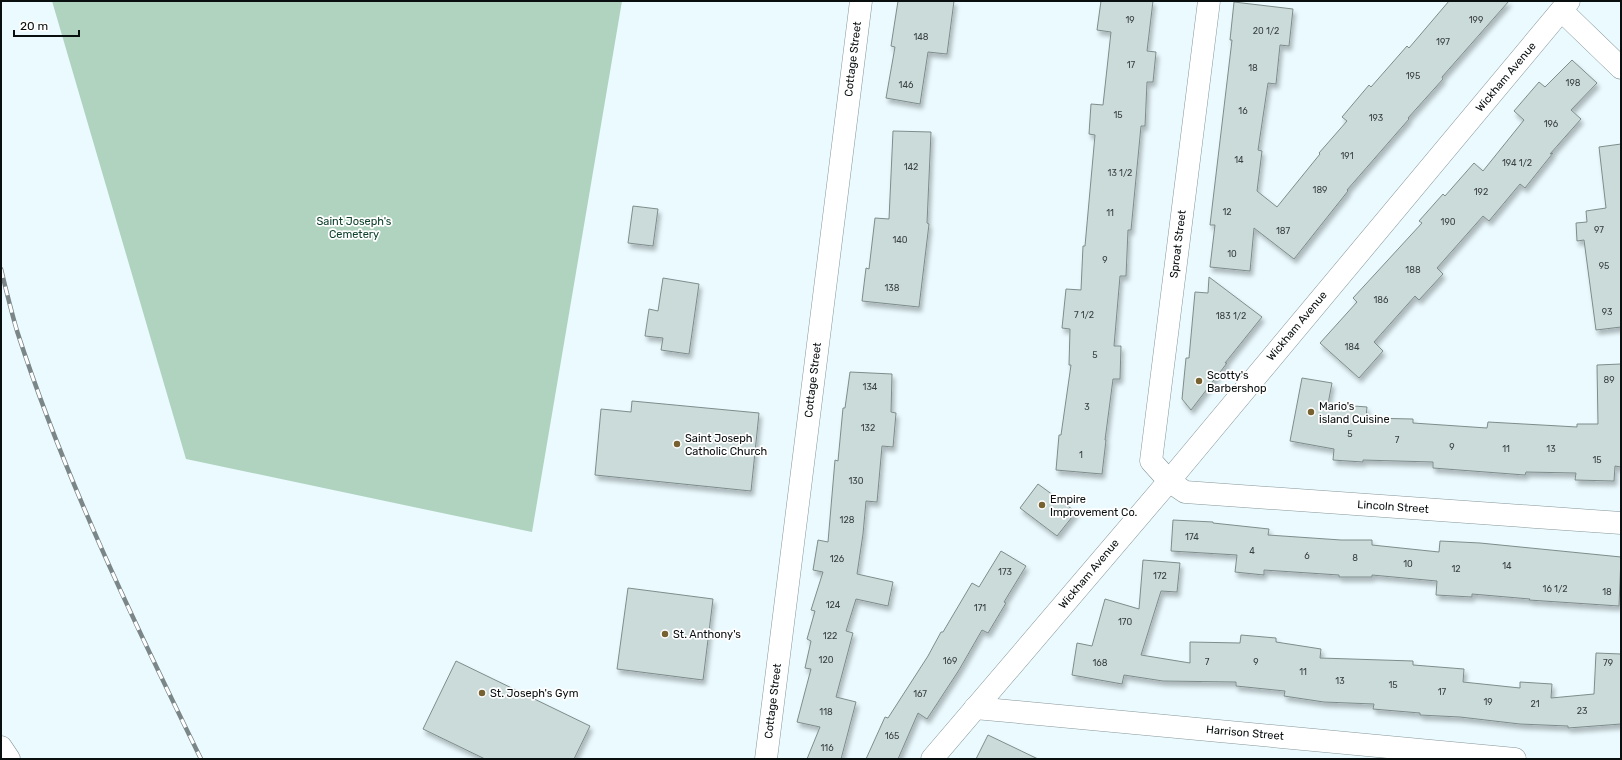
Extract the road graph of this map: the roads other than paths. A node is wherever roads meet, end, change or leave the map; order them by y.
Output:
1 (861, 1) edge
2 (1208, 1) edge
3 (1565, 6) edge
4 (1621, 68) edge
5 (1169, 480) junction
6 (1621, 523) edge
7 (975, 708) junction
8 (1, 747) edge
9 (9, 759) edge
10 (766, 759) edge
11 (932, 759) edge
12 (1515, 759) edge

1 - 10 street, Cottage Street
2 - 5 street, Sproat Street
3 - 4 street
3 - 5 street, Wickham Avenue
5 - 6 street, Lincoln Street
5 - 7 street, Wickham Avenue
7 - 11 street, Wickham Avenue
7 - 12 street, Harrison Street
8 - 9 street

